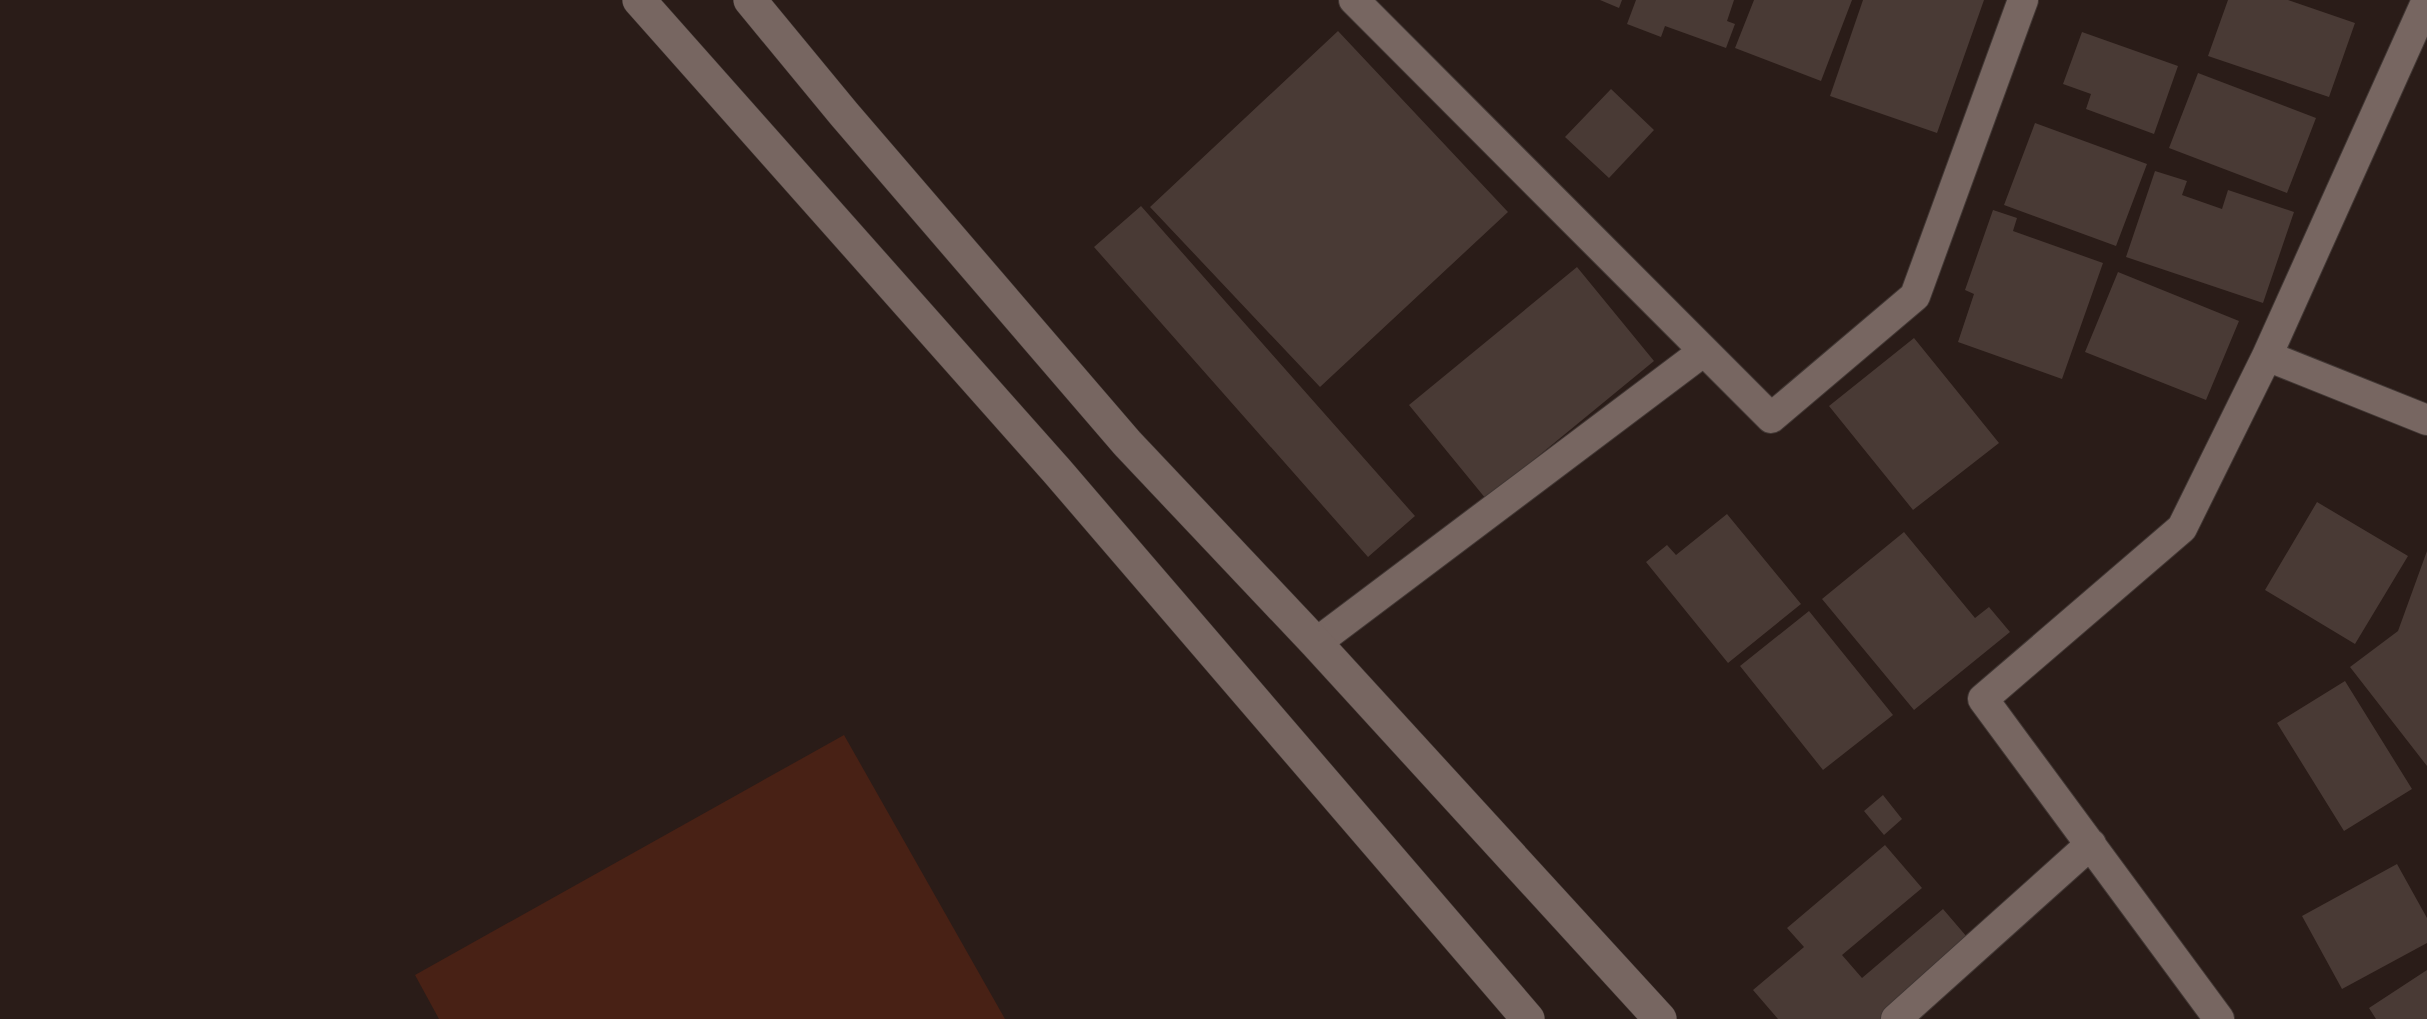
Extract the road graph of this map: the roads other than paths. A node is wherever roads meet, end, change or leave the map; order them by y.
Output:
1 (639, 0) edge
2 (750, 0) edge
3 (1353, 0) edge
4 (2023, 0) edge
5 (2427, 0) edge
6 (1704, 351) junction
7 (2267, 356) junction
8 (2427, 420) edge
9 (1316, 643) junction
10 (2091, 844) junction
11 (1528, 1019) edge
12 (1660, 1019) edge
13 (1896, 1019) edge
14 (2219, 1019) edge

1 - 11 main road
2 - 9 main road
3 - 6 street
4 - 6 street
5 - 7 street
6 - 9 street
7 - 8 street
7 - 10 street
9 - 12 main road
10 - 13 street
10 - 14 street

